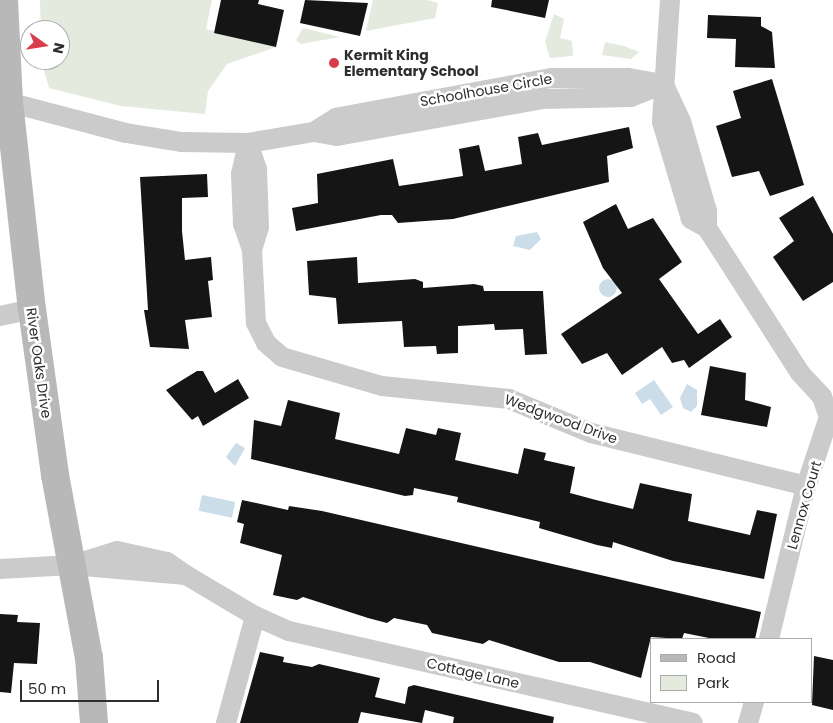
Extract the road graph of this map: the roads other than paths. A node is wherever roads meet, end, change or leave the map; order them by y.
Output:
1 (4, 0) edge
2 (670, 0) edge
3 (663, 84) junction
4 (5, 101) edge
5 (248, 143) junction
6 (32, 310) junction
7 (0, 316) edge
8 (806, 486) junction
9 (72, 565) junction
10 (0, 569) edge
11 (255, 616) junction
12 (769, 638) edge
13 (754, 703) edge
14 (94, 723) edge
15 (226, 723) edge
16 (693, 723) edge
17 (748, 723) edge

1 - 4 street, River Oaks Drive
2 - 3 street
3 - 5 street, Schoolhouse Circle
3 - 8 street, Lennox Court
4 - 5 street, Schoolhouse Circle
4 - 6 street, River Oaks Drive
5 - 8 street, Wedgwood Drive
6 - 7 street
6 - 9 street, River Oaks Drive
8 - 12 street, Lennox Court
9 - 10 street, Cottage Lane
9 - 11 street, Cottage Lane
9 - 14 street, River Oaks Drive
11 - 15 street
11 - 16 street, Cottage Lane
13 - 17 street

